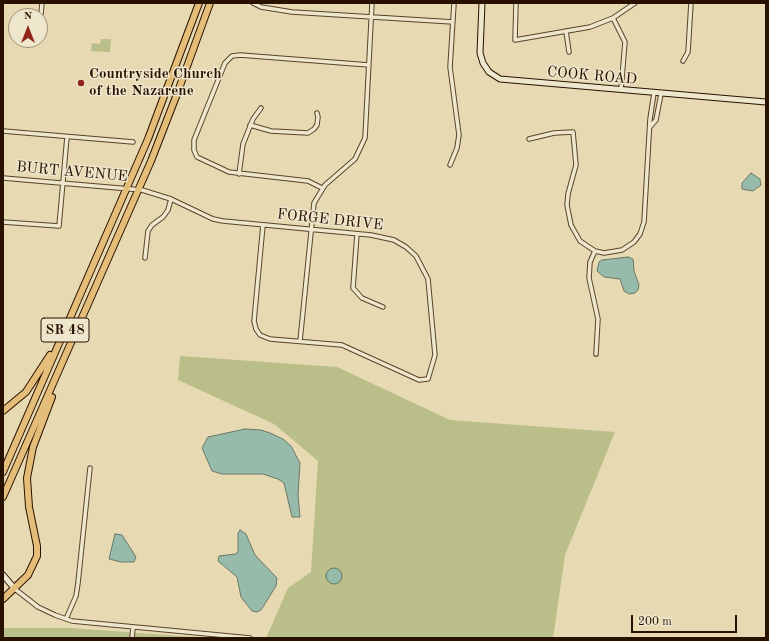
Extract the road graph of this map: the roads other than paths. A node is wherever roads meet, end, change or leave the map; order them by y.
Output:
1 (199, 3) edge
2 (210, 3) edge
3 (254, 3) edge
4 (372, 3) edge
5 (454, 3) edge
6 (482, 3) edge
7 (516, 3) edge
8 (635, 3) edge
9 (691, 3) edge
10 (372, 16) junction
11 (613, 18) junction
12 (453, 22) junction
13 (566, 32) junction
14 (569, 52) dead end
15 (683, 61) dead end
16 (369, 65) junction
17 (621, 90) junction
18 (654, 93) junction
19 (661, 94) junction
20 (766, 102) edge
21 (261, 108) dead end
22 (317, 113) dead end
23 (250, 125) junction
24 (650, 127) junction
25 (3, 131) edge
26 (67, 137) junction
27 (529, 139) dead end
28 (133, 142) dead end
29 (450, 165) dead end
30 (239, 174) junction
31 (3, 178) edge
32 (63, 184) junction
33 (322, 188) junction
34 (127, 189) junction
35 (138, 190) junction
36 (171, 199) junction
37 (3, 222) edge
38 (263, 225) junction
39 (310, 229) junction
40 (357, 234) junction
41 (594, 251) junction
42 (144, 258) dead end
43 (383, 307) dead end
44 (85, 312) junction
45 (64, 334) junction
46 (300, 341) junction
47 (596, 354) dead end
48 (3, 411) edge
49 (90, 468) dead end
50 (3, 472) edge
51 (3, 497) edge
52 (3, 575) edge
53 (15, 589) junction
54 (3, 600) edge
55 (66, 619) junction
56 (133, 628) junction
57 (132, 638) edge
58 (250, 638) edge

1 - 34 highway, SR 48
2 - 35 highway, SR 48
3 - 10 street
4 - 10 street
5 - 12 street
6 - 17 street, COOK ROAD
7 - 13 street
8 - 11 street
9 - 15 street
10 - 12 street
10 - 16 street
11 - 13 street
11 - 17 street
12 - 29 street
13 - 14 street
16 - 30 street
16 - 33 street
17 - 18 street, COOK ROAD
18 - 19 street, COOK ROAD
18 - 24 street
19 - 20 street, COOK ROAD
19 - 24 street
21 - 23 street
22 - 23 street
23 - 30 street
24 - 41 street
25 - 26 street
26 - 28 street
26 - 32 street
27 - 41 street
30 - 33 street
31 - 32 street, BURT AVENUE
32 - 34 street, BURT AVENUE
32 - 37 street
33 - 39 street
34 - 35 street, BURT AVENUE
34 - 45 highway, SR 48
35 - 36 street, FORGE DRIVE
35 - 44 highway, SR 48
36 - 38 street, FORGE DRIVE
36 - 42 street
38 - 39 street, FORGE DRIVE
38 - 46 street
39 - 40 street, FORGE DRIVE
39 - 46 street
40 - 43 street
40 - 46 street, FORGE DRIVE
41 - 47 street
44 - 51 highway, SR 48
44 - 53 highway
45 - 48 highway
45 - 50 highway, SR 48
49 - 55 street
52 - 53 street
53 - 54 highway
53 - 55 street
55 - 56 street
56 - 57 street
56 - 58 street

